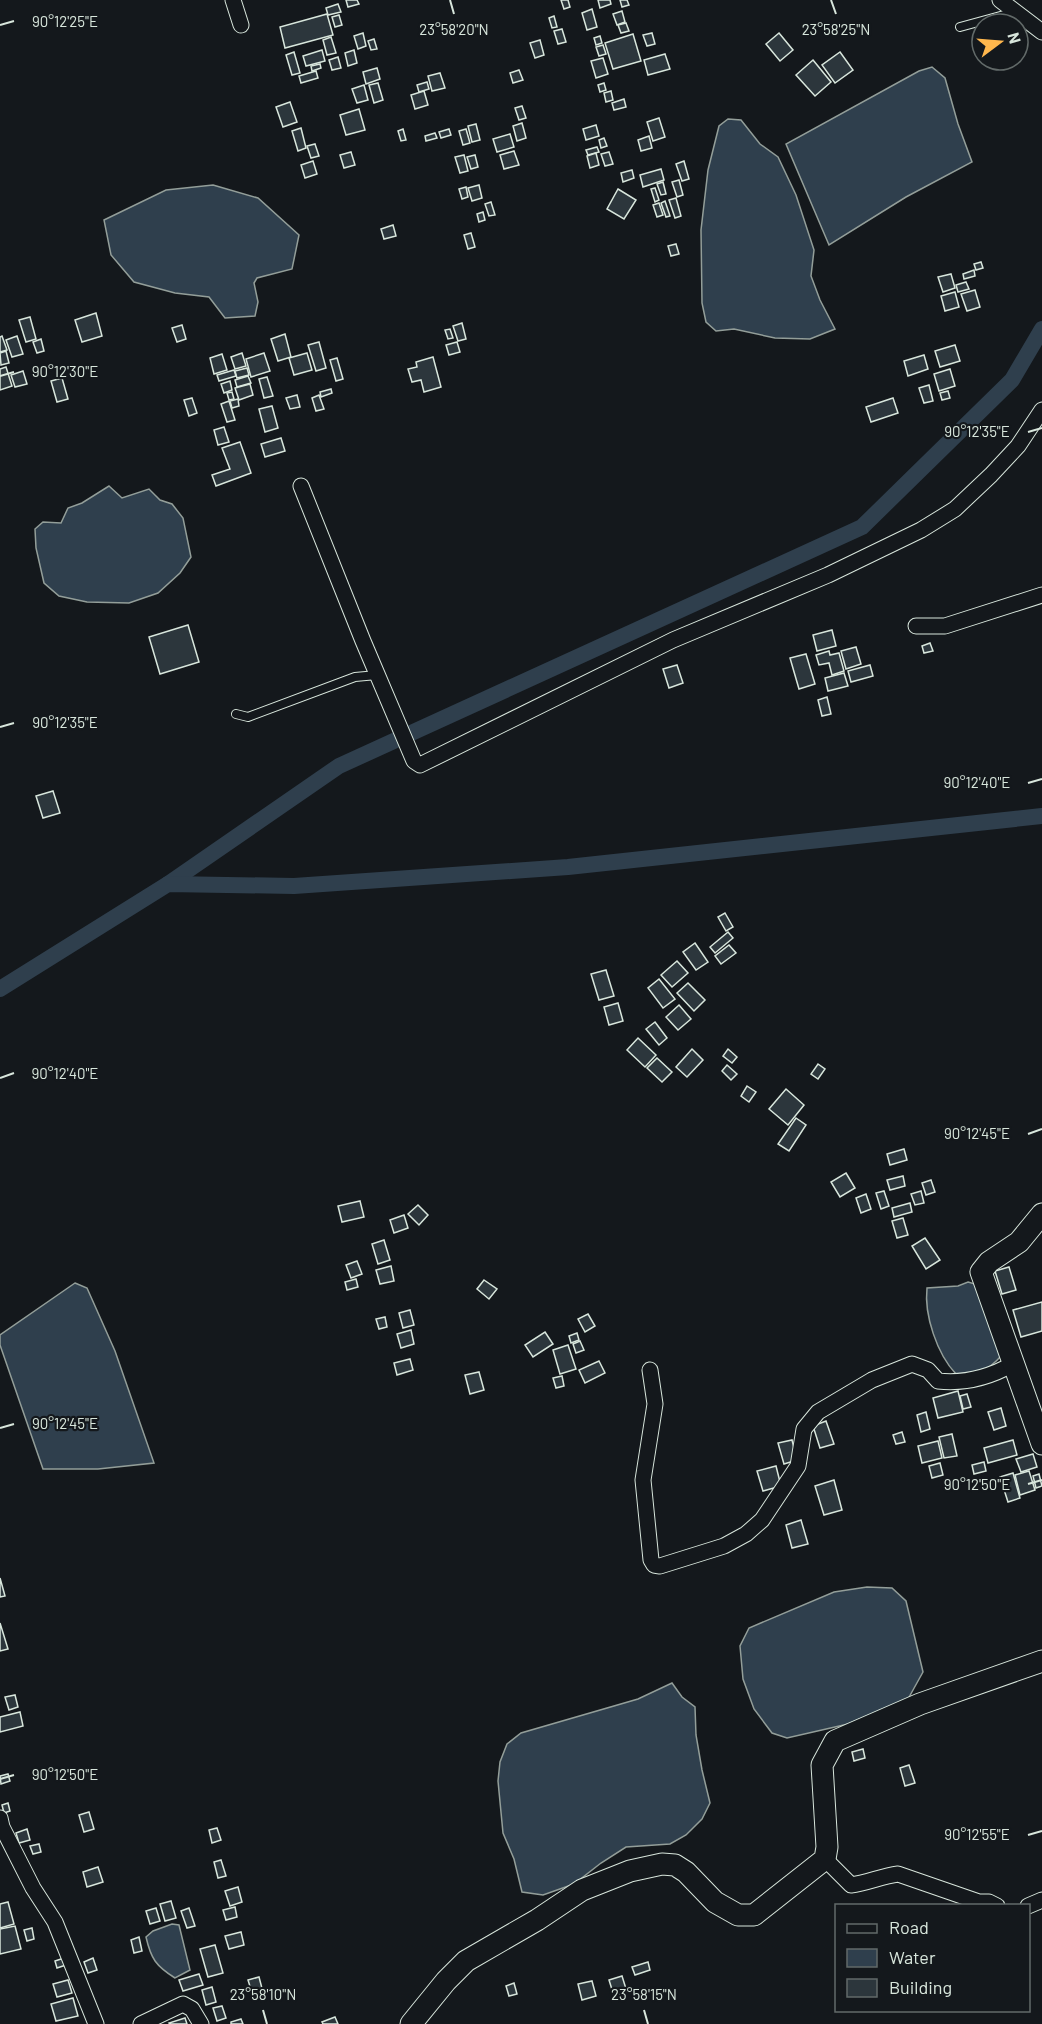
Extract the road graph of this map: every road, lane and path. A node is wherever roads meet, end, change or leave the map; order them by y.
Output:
1 (233, 0) edge
2 (1000, 0) edge
3 (1016, 12) edge
4 (1030, 23) edge
5 (970, 24) edge
6 (242, 25) dead end
7 (960, 27) dead end
8 (1042, 32) edge
9 (1042, 410) edge
10 (301, 486) dead end
11 (1042, 595) edge
12 (916, 626) dead end
13 (377, 675) junction
14 (236, 714) dead end
15 (1042, 1214) edge
16 (1013, 1364) junction
17 (650, 1370) dead end
18 (1042, 1444) edge
19 (1042, 1661) edge
20 (0, 1818) edge
21 (825, 1859) junction
22 (994, 1904) edge
23 (96, 2024) edge
24 (141, 2024) edge
25 (201, 2024) edge
26 (411, 2024) edge

1 - 6 street
2 - 3 street
4 - 8 street
5 - 7 lane
9 - 13 street
10 - 13 street
11 - 12 street
13 - 14 lane
15 - 16 street
16 - 17 street
16 - 18 street
19 - 21 street
20 - 23 street
21 - 22 street
21 - 26 street
24 - 25 street

